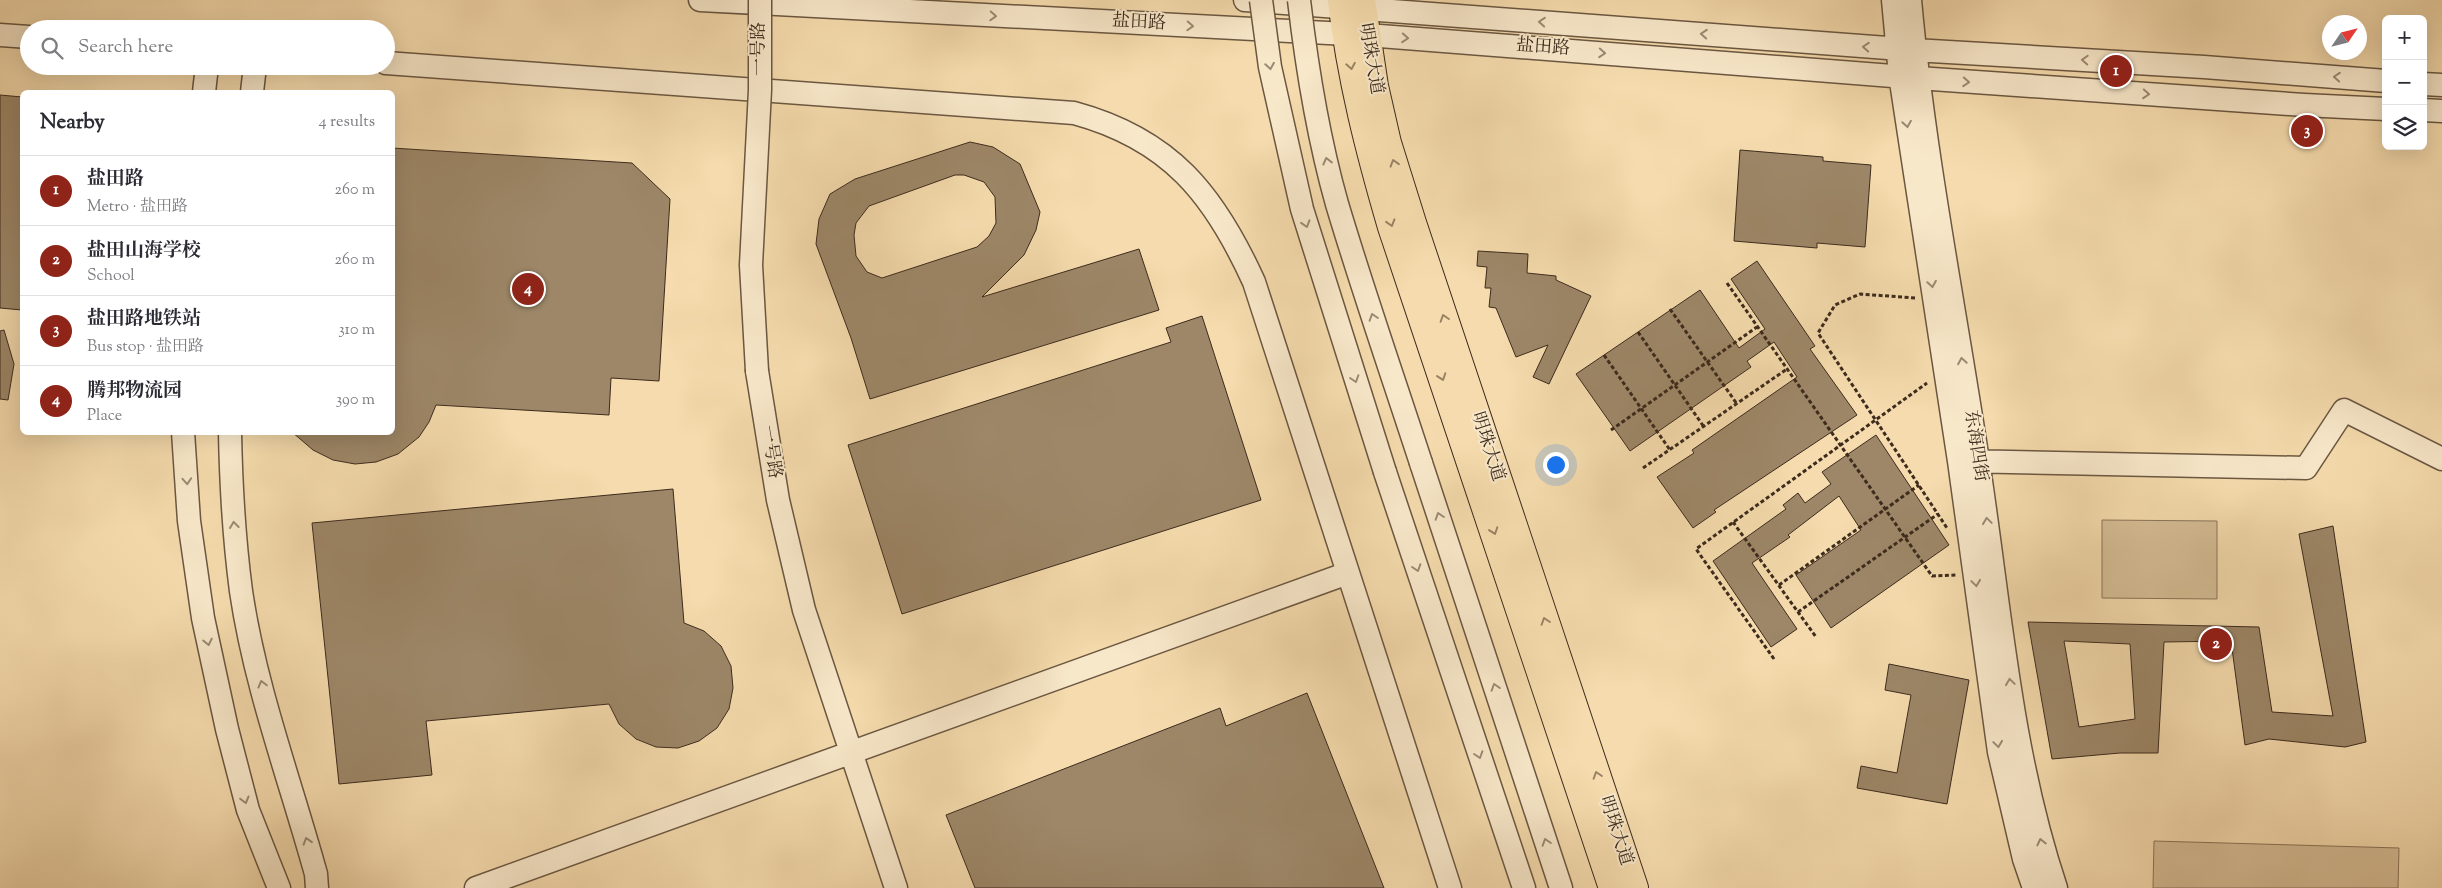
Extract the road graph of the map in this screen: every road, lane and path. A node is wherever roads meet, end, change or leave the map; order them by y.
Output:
1 (700, 0) edge
2 (760, 0) edge
3 (1245, 0) edge
4 (1261, 0) edge
5 (1299, 0) edge
6 (1893, 0) edge
7 (1910, 0) edge
8 (1352, 3) edge
9 (0, 35) edge
10 (1356, 35) junction
11 (20, 36) edge
12 (1906, 50) junction
13 (395, 64) edge
14 (205, 75) edge
15 (253, 75) edge
16 (1909, 77) junction
17 (2382, 81) edge
18 (2427, 84) edge
19 (2442, 85) edge
20 (204, 90) edge
21 (252, 90) edge
22 (760, 90) junction
23 (2382, 109) edge
24 (2427, 110) edge
25 (2442, 111) edge
26 (1727, 283) dead end
27 (1924, 299) dead end
28 (1670, 309) dead end
29 (1757, 327) junction
30 (1638, 332) dead end
31 (1604, 355) dead end
32 (1708, 362) junction
33 (1787, 369) junction
34 (1929, 382) dead end
35 (1675, 385) junction
36 (1737, 404) junction
37 (1641, 408) junction
38 (1876, 420) junction
39 (1704, 427) junction
40 (1611, 430) dead end
41 (183, 435) edge
42 (230, 435) edge
43 (1840, 446) junction
44 (1670, 450) junction
45 (2442, 458) edge
46 (1968, 461) junction
47 (1643, 468) dead end
48 (1919, 486) junction
49 (1884, 509) junction
50 (1938, 514) junction
51 (1733, 522) junction
52 (1948, 529) dead end
53 (1904, 538) junction
54 (1348, 573) junction
55 (1963, 575) dead end
56 (1778, 585) junction
57 (1798, 612) junction
58 (1816, 638) dead end
59 (1774, 659) dead end
60 (850, 752) junction
61 (279, 888) edge
62 (317, 888) edge
63 (476, 888) edge
64 (896, 888) edge
65 (1450, 888) edge
66 (1524, 888) edge
67 (1562, 888) edge
68 (1613, 888) edge
69 (1634, 888) edge
70 (2034, 888) edge
71 (2056, 888) edge

1 -> 10 street, 盐田路
2 - 22 street, 一号路, bridge
3 - 8 street, 盐田路
4 -> 66 street, bridge
67 -> 5 street, bridge
6 - 12 street, 东海四街
7 - 12 street, 东海四街
8 - 10 main road, 明珠大道
12 -> 8 street, 盐田路
9 - 11 street
10 -> 16 street, 盐田路
10 -> 68 main road, 明珠大道
69 -> 10 main road, 明珠大道
12 - 16 street, 东海四街
17 -> 12 street, 盐田路
13 - 22 street
14 - 20 street
15 - 21 street
16 -> 23 street, 盐田路
16 - 46 street, 东海四街
18 - 19 street
22 - 54 street
22 - 60 street, 一号路, bridge
24 - 25 street
26 - 29 path
27 - 38 path
28 - 32 path
29 - 32 path
29 - 33 path
30 - 35 path
31 - 37 path
32 - 35 path
32 - 36 path
33 - 36 path
33 - 43 path
34 - 38 path
35 - 37 path
35 - 39 path
36 - 39 path
37 - 40 path
37 - 44 path
38 - 43 path
38 - 48 path
39 - 44 path
41 -> 61 street
62 -> 42 street
43 - 49 path
43 - 51 path
44 - 47 path
45 - 46 street
46 -> 70 street, 东海四街
71 -> 46 street, 东海四街
48 - 49 path
48 - 50 path
49 - 53 path
49 - 56 path
50 - 52 path
50 - 53 path
51 - 56 path
51 - 59 path
53 - 55 path
53 - 57 path
54 - 60 street
54 - 65 street
56 - 57 path
57 - 58 path
60 - 63 street
60 - 64 street, 一号路

